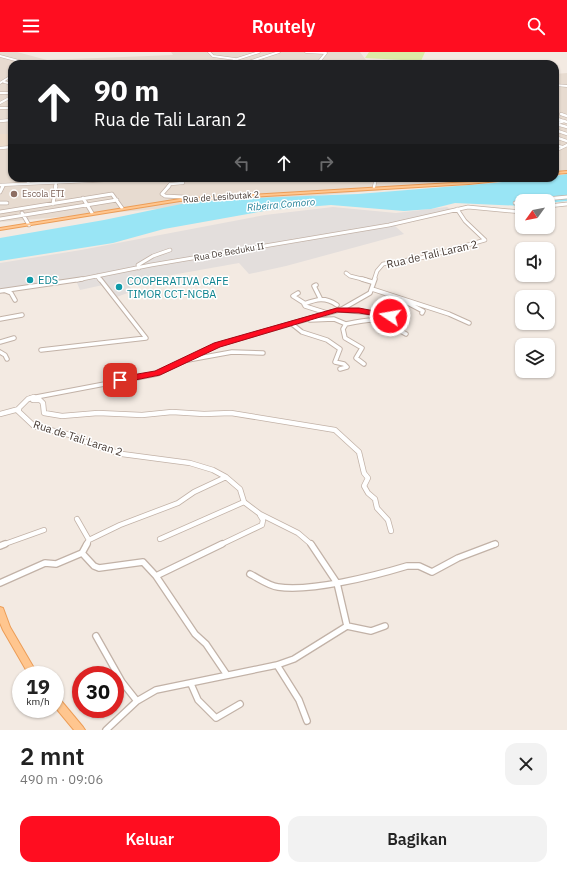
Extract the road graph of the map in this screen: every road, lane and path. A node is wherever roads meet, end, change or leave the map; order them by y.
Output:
1 (209, 52) edge
2 (259, 52) edge
3 (279, 52) edge
4 (306, 52) edge
5 (0, 56) edge
6 (235, 59) joint
7 (15, 60) edge
8 (254, 60) edge
9 (320, 60) edge
10 (8, 78) dead end
11 (4, 82) junction
12 (0, 83) edge
13 (8, 83) edge
14 (0, 103) edge
15 (6, 104) dead end
16 (561, 114) dead end
17 (567, 116) edge
18 (559, 119) edge
19 (564, 121) junction
20 (559, 123) edge
21 (567, 125) edge
22 (567, 145) edge
23 (559, 146) edge
24 (562, 147) junction
25 (559, 149) edge
26 (75, 182) edge
27 (375, 182) edge
28 (479, 182) edge
29 (28, 183) joint
30 (56, 183) junction
31 (184, 183) dead end
32 (2, 185) edge
33 (374, 187) junction
34 (0, 192) edge
35 (567, 197) edge
36 (83, 198) junction
37 (555, 198) edge
38 (117, 200) junction
39 (183, 200) junction
40 (7, 203) dead end
41 (57, 203) junction
42 (0, 204) edge
43 (48, 204) junction
44 (53, 204) junction
45 (567, 204) edge
46 (87, 205) junction
47 (555, 205) edge
48 (122, 208) junction
49 (21, 209) junction
50 (60, 209) junction
51 (457, 209) junction
52 (50, 211) junction
53 (515, 211) edge
54 (0, 212) edge
55 (92, 213) junction
56 (23, 215) junction
57 (0, 219) edge
58 (29, 225) junction
59 (0, 229) edge
60 (170, 250) dead end
61 (139, 268) junction
62 (346, 273) dead end
63 (96, 276) junction
64 (372, 282) junction
65 (316, 285) dead end
66 (372, 289) junction
67 (5, 290) junction
68 (0, 291) edge
69 (298, 293) dead end
70 (320, 298) junction
71 (400, 298) junction
72 (15, 300) dead end
73 (304, 304) junction
74 (336, 310) junction
75 (328, 313) junction
76 (422, 313) dead end
77 (22, 315) dead end
78 (0, 319) edge
79 (304, 320) junction
80 (469, 323) dead end
81 (292, 324) junction
82 (346, 324) junction
83 (405, 325) dead end
84 (406, 334) dead end
85 (14, 338) dead end
86 (0, 342) edge
87 (41, 350) dead end
88 (0, 352) edge
89 (263, 354) dead end
90 (7, 359) dead end
91 (182, 362) junction
92 (364, 364) dead end
93 (340, 370) dead end
94 (17, 410) junction
95 (0, 414) edge
96 (226, 477) junction
97 (244, 502) junction
98 (260, 514) junction
99 (77, 519) dead end
100 (44, 530) dead end
101 (391, 531) dead end
102 (160, 538) dead end
103 (89, 540) junction
104 (496, 544) dead end
105 (0, 546) edge
106 (82, 553) junction
107 (250, 574) dead end
108 (156, 576) junction
109 (0, 583) edge
110 (337, 583) junction
111 (0, 610) edge
112 (347, 626) junction
113 (385, 626) dead end
114 (96, 636) dead end
115 (29, 666) edge
116 (277, 666) junction
117 (227, 675) junction
118 (191, 684) junction
119 (137, 701) junction
120 (240, 704) dead end
121 (64, 711) edge
122 (308, 721) dead end
123 (80, 730) edge
124 (106, 730) edge

1 - 6 street
2 - 6 street
3 - 8 street
4 - 9 street
5 - 7 street
10 - 11 street
11 - 12 street
11 - 13 street
14 - 15 street
16 - 17 street
18 - 19 street
19 - 20 street
19 - 21 street
22 - 24 street
23 - 24 street
24 - 25 street
26 - 30 street
27 - 33 street
28 - 33 main road, Rua de Lesibutak 2
29 - 30 street
29 - 32 street
30 - 44 street
31 - 39 street
32 - 34 street
33 - 39 main road, Rua de Lesibutak 2
35 - 37 street
36 - 38 street
36 - 41 street
36 - 46 street
38 - 46 street
38 - 48 street
39 - 48 main road, Rua de Lesibutak 2
40 - 42 street
41 - 44 street
41 - 50 street
43 - 44 street
43 - 49 street
43 - 52 street
45 - 47 street
46 - 50 street
46 - 55 street
48 - 55 main road, Rua de Lesibutak 2
49 - 54 street
49 - 56 street
50 - 52 street
51 - 53 street, Rua De Beduku II
51 - 61 street, Rua De Beduku II
51 - 64 street, Rua de Tali Laran 2
52 - 56 street
55 - 58 main road, Rua de Lesibutak 2
56 - 57 street
56 - 58 street
58 - 59 main road, Rua de Lesibutak 2
60 - 61 street
61 - 63 street, Rua De Beduku II
62 - 64 street
63 - 67 street, Rua De Beduku II
63 - 87 street
64 - 66 street
65 - 70 street
66 - 71 street
66 - 74 street
67 - 68 street, Rua De Beduku II
67 - 72 street
69 - 73 street
70 - 73 street
70 - 74 street
71 - 76 street
71 - 80 street
73 - 75 street
74 - 75 street
74 - 83 street
75 - 79 street
77 - 78 street
79 - 81 street
79 - 82 street
81 - 91 street
81 - 93 street
82 - 84 street
82 - 92 street
85 - 86 street
88 - 90 street
89 - 91 street
91 - 94 street
94 - 95 street
94 - 96 street, Rua de Tali Laran 2
94 - 101 street
96 - 97 street, Rua de Tali Laran 2
96 - 103 street
97 - 98 street, Rua de Tali Laran 2
97 - 102 street
98 - 108 street
98 - 110 street, Rua de Tali Laran 2
99 - 103 street
100 - 105 street
103 - 106 street
104 - 110 street
106 - 108 street
106 - 109 street
107 - 110 street
108 - 117 street
110 - 112 street, Rua de Tali Laran 2
111 - 115 main road
112 - 113 street
112 - 116 street
114 - 119 street
116 - 117 street
116 - 122 street
117 - 118 street
118 - 119 street
118 - 120 street
119 - 124 street
121 - 123 main road

